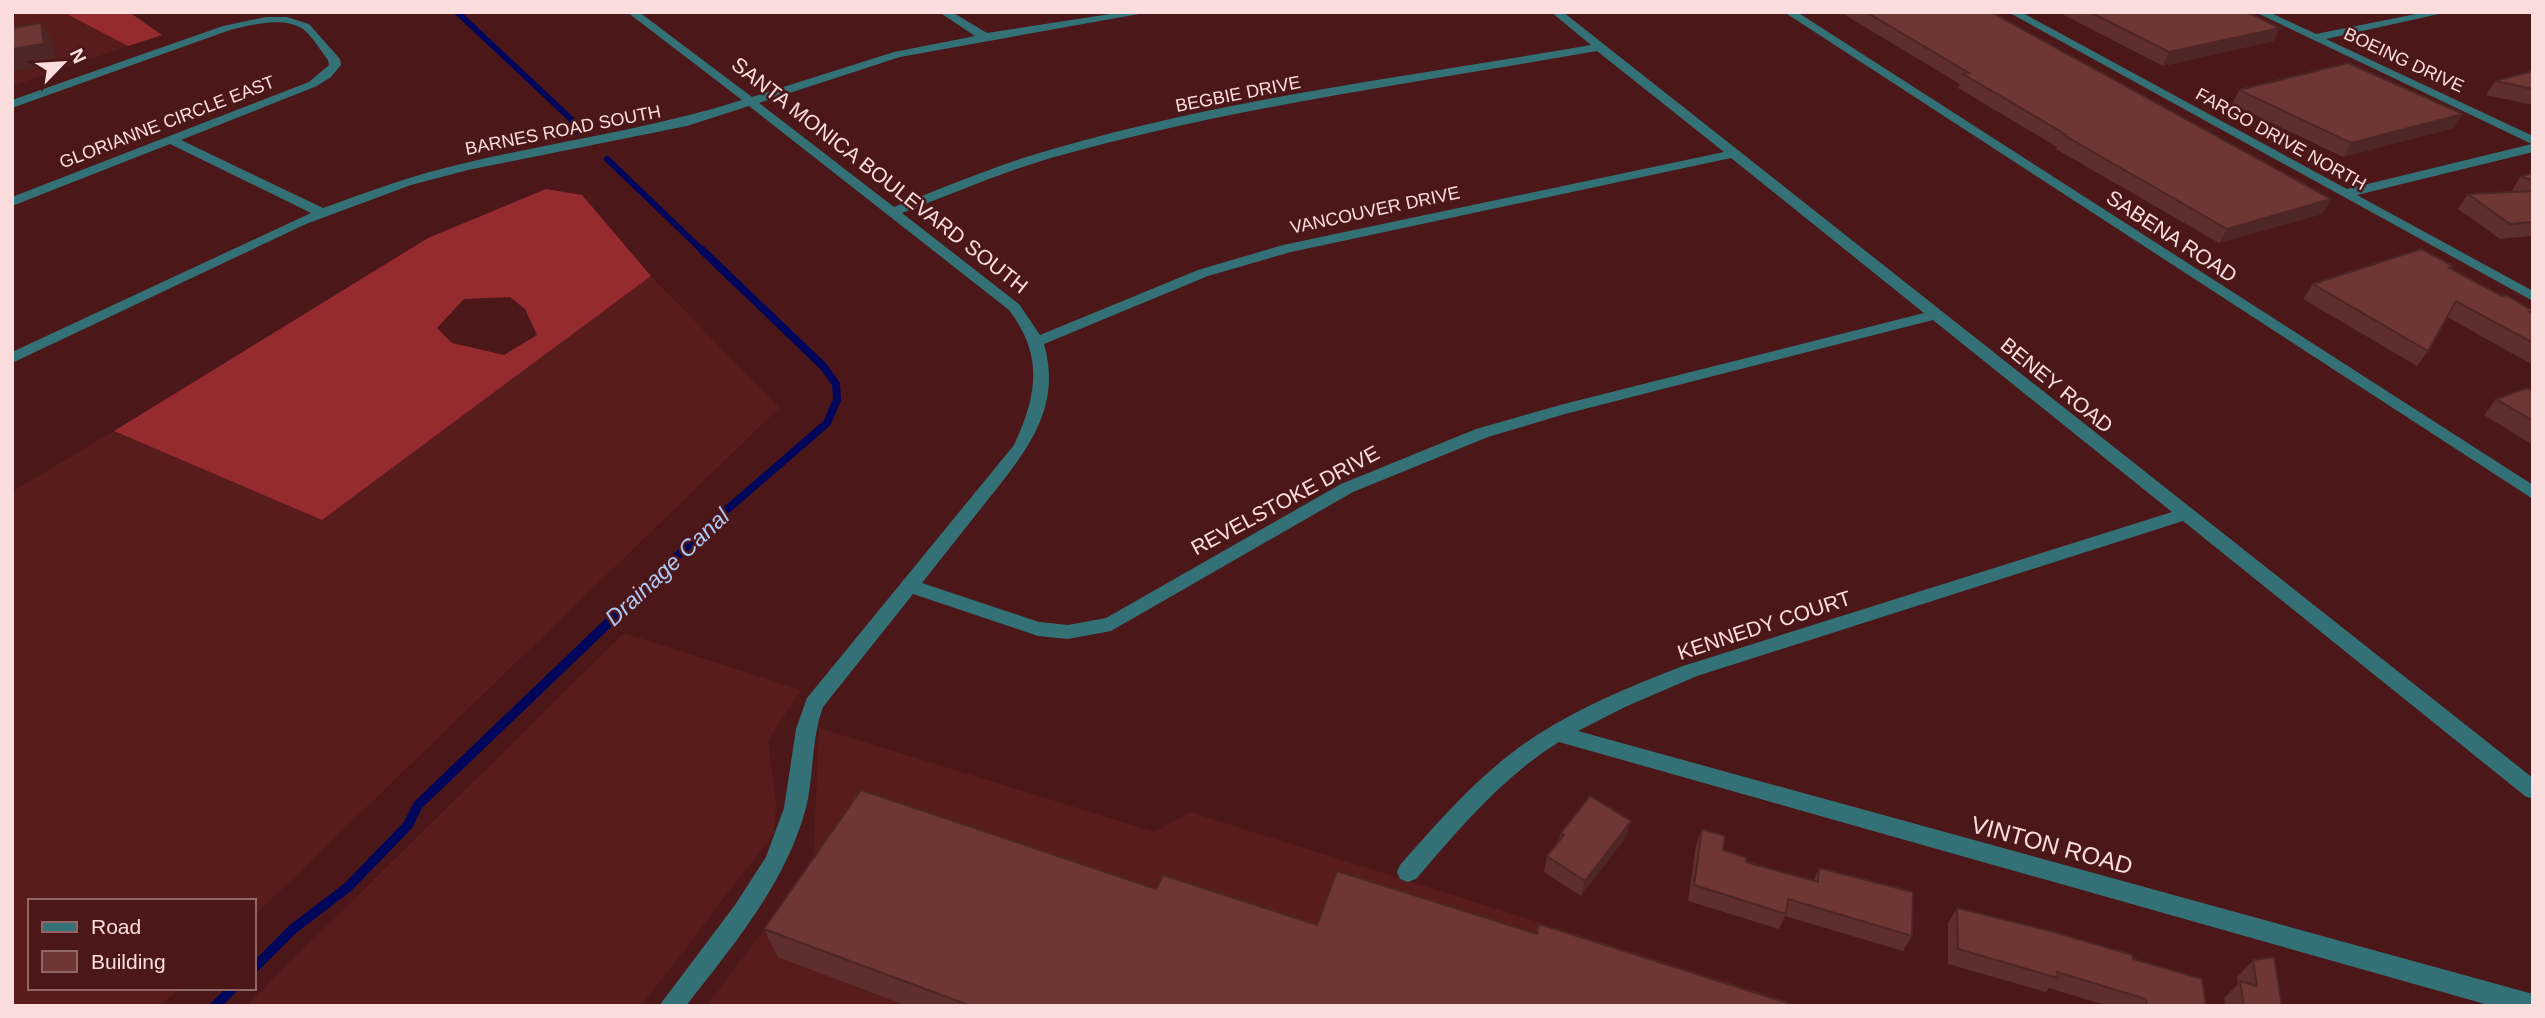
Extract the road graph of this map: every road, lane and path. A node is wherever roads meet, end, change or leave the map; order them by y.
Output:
1 (632, 12) edge
2 (944, 12) edge
3 (1145, 12) edge
4 (1556, 12) edge
5 (1789, 12) edge
6 (2013, 12) edge
7 (2260, 12) edge
8 (2443, 12) edge
9 (985, 37) junction
10 (2315, 38) junction
11 (1599, 47) junction
12 (751, 103) junction
13 (12, 104) edge
14 (171, 140) junction
15 (2533, 141) edge
16 (2533, 148) edge
17 (1733, 154) junction
18 (2344, 194) junction
19 (12, 202) edge
20 (323, 212) junction
21 (894, 212) junction
22 (2533, 297) edge
23 (1935, 315) junction
24 (1035, 342) junction
25 (12, 358) edge
26 (2533, 494) edge
27 (2185, 514) junction
28 (909, 585) junction
29 (1558, 734) junction
30 (2533, 790) edge
31 (1408, 872) dead end
32 (671, 1006) edge
33 (2533, 1006) edge

1 - 12 street, SANTA MONICA BOULEVARD SOUTH
2 - 9 street
3 - 9 street, BARNES ROAD SOUTH
4 - 11 street, BENEY ROAD
5 - 26 street, SABENA ROAD
6 - 18 street, FARGO DRIVE NORTH
7 - 10 street, BOEING DRIVE
8 - 10 street
9 - 12 street, BARNES ROAD SOUTH
10 - 15 street, BOEING DRIVE
11 - 17 street, BENEY ROAD
11 - 21 street, BEGBIE DRIVE
12 - 20 street, BARNES ROAD SOUTH
12 - 21 street, SANTA MONICA BOULEVARD SOUTH
13 - 14 street, GLORIANNE CIRCLE EAST
14 - 19 street, GLORIANNE CIRCLE EAST
14 - 20 street
16 - 18 street
17 - 23 street, BENEY ROAD
17 - 24 street, VANCOUVER DRIVE
18 - 22 street, FARGO DRIVE NORTH
20 - 25 street, BARNES ROAD SOUTH
21 - 24 street, SANTA MONICA BOULEVARD SOUTH
23 - 27 street, BENEY ROAD
23 - 28 street, REVELSTOKE DRIVE
24 - 28 street, SANTA MONICA BOULEVARD SOUTH
27 - 29 street, KENNEDY COURT
27 - 30 street, BENEY ROAD
28 - 32 street, SANTA MONICA BOULEVARD SOUTH
29 - 31 street, KENNEDY COURT
29 - 33 street, VINTON ROAD

